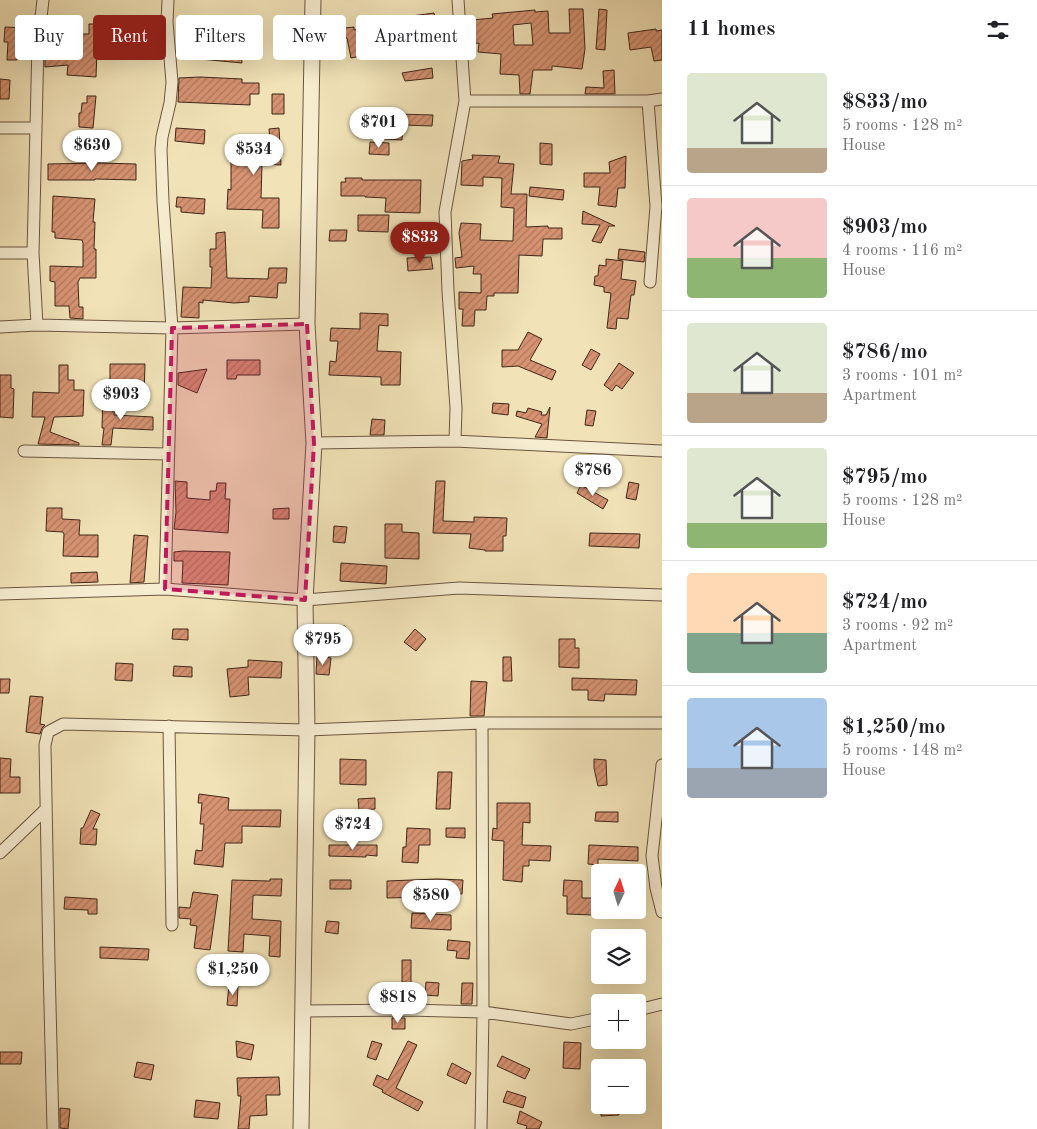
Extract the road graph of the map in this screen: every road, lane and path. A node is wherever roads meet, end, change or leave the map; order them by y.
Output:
1 (43, 0) edge
2 (168, 0) edge
3 (313, 0) edge
4 (458, 0) edge
5 (662, 99) edge
6 (648, 100) junction
7 (465, 101) junction
8 (0, 128) edge
9 (36, 128) junction
10 (33, 252) junction
11 (0, 253) edge
12 (650, 282) dead end
13 (307, 324) junction
14 (37, 325) junction
15 (0, 327) edge
16 (172, 328) junction
17 (456, 441) junction
18 (314, 443) junction
19 (24, 451) dead end
20 (662, 451) edge
21 (168, 454) junction
22 (165, 589) junction
23 (0, 594) edge
24 (662, 595) edge
25 (306, 600) junction
26 (662, 723) edge
27 (482, 724) junction
28 (169, 726) junction
29 (306, 730) junction
30 (662, 765) edge
31 (46, 809) junction
32 (0, 853) edge
33 (662, 912) edge
34 (172, 925) dead end
35 (662, 1004) edge
36 (646, 1008) edge
37 (302, 1011) junction
38 (483, 1012) junction
39 (591, 1020) edge
40 (53, 1129) edge
41 (301, 1129) edge
42 (481, 1129) edge

1 - 9 street
2 - 16 street
3 - 13 street
4 - 7 street
5 - 6 street
6 - 7 street
6 - 12 street
7 - 17 street
8 - 9 street
9 - 10 street
10 - 11 street
10 - 14 street
13 - 16 street
13 - 18 street
14 - 15 street
14 - 16 street
16 - 21 street
17 - 18 street
17 - 20 street
18 - 25 street
19 - 21 street
21 - 22 street
22 - 23 street
22 - 25 street
24 - 25 street
25 - 29 street
26 - 27 street
27 - 29 street
27 - 38 street
28 - 29 street
28 - 31 street
28 - 34 street
29 - 37 street
30 - 33 street
31 - 32 street
31 - 40 street
35 - 36 street
37 - 38 street
37 - 41 street
38 - 39 street
38 - 42 street

